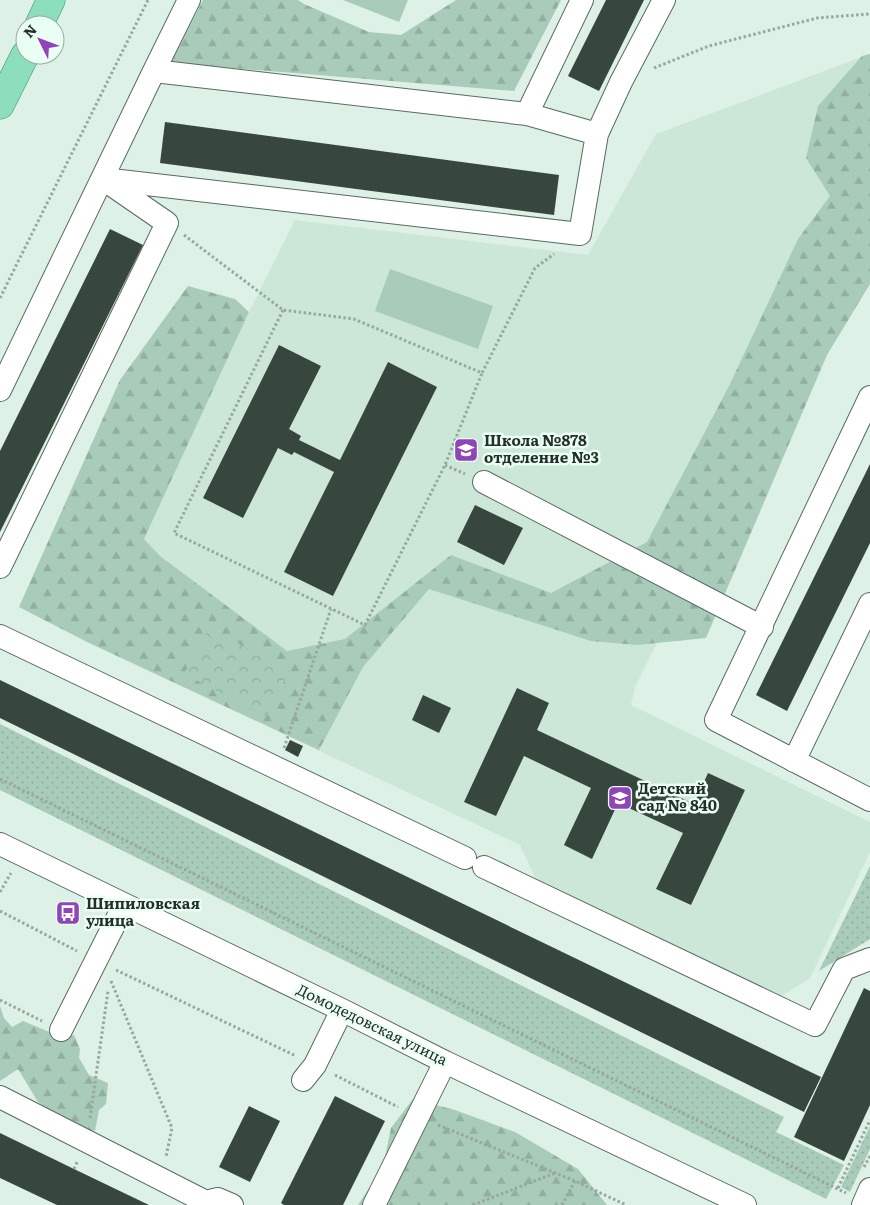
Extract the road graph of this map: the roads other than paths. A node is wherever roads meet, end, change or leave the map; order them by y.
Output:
1 (51, 0) edge
2 (189, 0) edge
3 (582, 0) edge
4 (664, 0) edge
5 (44, 15) edge
6 (19, 65) edge
7 (154, 71) junction
8 (3, 92) edge
9 (527, 114) junction
10 (596, 134) junction
11 (103, 179) junction
12 (0, 390) edge
13 (870, 396) edge
14 (484, 482) dead end
15 (0, 567) edge
16 (870, 604) edge
17 (762, 627) junction
18 (0, 636) edge
19 (794, 761) junction
20 (870, 800) edge
21 (0, 844) edge
22 (124, 905) junction
23 (870, 959) edge
24 (342, 1010) junction
25 (61, 1030) road end
26 (445, 1062) junction
27 (309, 1073) road end
28 (0, 1097) edge
29 (217, 1203) edge
30 (374, 1205) edge
31 (745, 1205) edge

1 - 5 main road
2 - 7 street
3 - 9 street
4 - 10 street
6 - 8 main road
7 - 9 street
7 - 11 street
9 - 10 street
10 - 11 street
11 - 12 street
11 - 15 street
13 - 17 street
14 - 17 street
16 - 19 street
17 - 19 street
18 - 23 street
19 - 20 street
21 - 22 street, Домодедовская улица
22 - 24 street, Домодедовская улица
22 - 25 street
24 - 26 street, Домодедовская улица
24 - 27 street
26 - 30 street
26 - 31 street, Домодедовская улица
28 - 29 street

